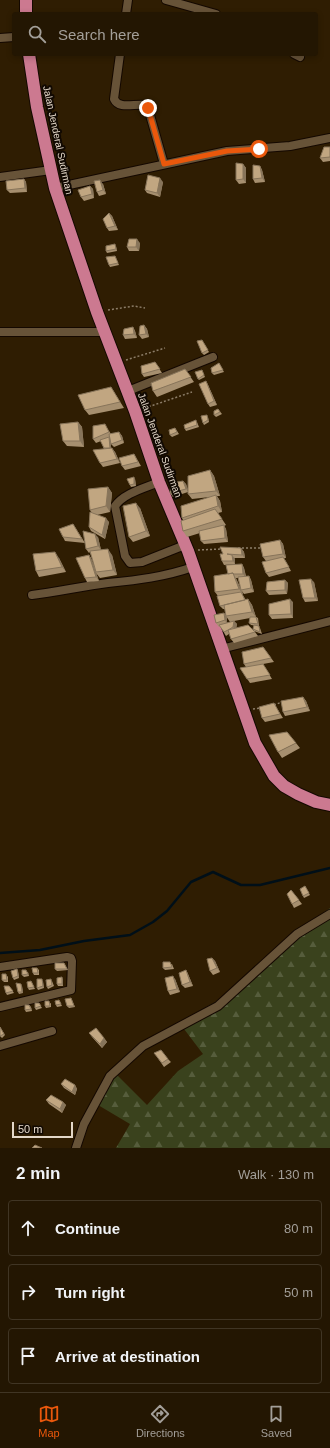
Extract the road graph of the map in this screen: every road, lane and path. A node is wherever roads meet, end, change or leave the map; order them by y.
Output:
1 (26, 0) edge
2 (128, 0) edge
3 (166, 0) edge
4 (26, 12) edge
5 (126, 12) edge
6 (209, 12) edge
7 (12, 37) edge
8 (0, 38) edge
9 (29, 56) edge
10 (120, 56) edge
11 (330, 138) edge
12 (164, 164) junction
13 (51, 170) junction
14 (0, 177) edge
15 (55, 188) junction
16 (145, 308) dead end
17 (97, 312) junction
18 (0, 332) edge
19 (104, 332) junction
20 (165, 348) dead end
21 (213, 357) dead end
22 (117, 363) junction
23 (128, 391) junction
24 (192, 392) dead end
25 (135, 411) junction
26 (159, 482) junction
27 (186, 548) junction
28 (226, 548) edge
29 (232, 548) edge
30 (260, 548) edge
31 (193, 567) junction
32 (32, 595) dead end
33 (330, 621) edge
34 (221, 649) junction
35 (282, 702) edge
36 (243, 709) junction
37 (330, 805) edge
38 (330, 914) edge
39 (0, 968) edge
40 (0, 1007) edge
41 (52, 1031) dead end
42 (0, 1046) edge
43 (76, 1148) edge

1 - 4 highway
2 - 5 street
3 - 6 street
7 - 8 street
9 - 13 highway, Jalan Jenderal Sudirman
10 - 12 street
11 - 12 street
12 - 15 street
13 - 14 street
13 - 15 highway, Jalan Jenderal Sudirman
15 - 17 highway, Jalan Jenderal Sudirman
16 - 17 path
17 - 19 highway, Jalan Jenderal Sudirman
18 - 19 street
19 - 22 highway, Jalan Jenderal Sudirman
20 - 22 path
21 - 23 street
22 - 23 highway, Jalan Jenderal Sudirman
23 - 25 highway, Jalan Jenderal Sudirman
24 - 25 path
25 - 26 highway, Jalan Jenderal Sudirman
26 - 27 highway, Jalan Jenderal Sudirman
26 - 27 street
27 - 28 path
27 - 31 highway, Jalan Jenderal Sudirman
29 - 30 path
31 - 32 street
31 - 34 highway, Jalan Jenderal Sudirman
33 - 34 street
34 - 36 highway, Jalan Jenderal Sudirman
35 - 36 path
36 - 37 highway, Jalan Jenderal Sudirman
38 - 43 street
39 - 40 street
41 - 42 street

